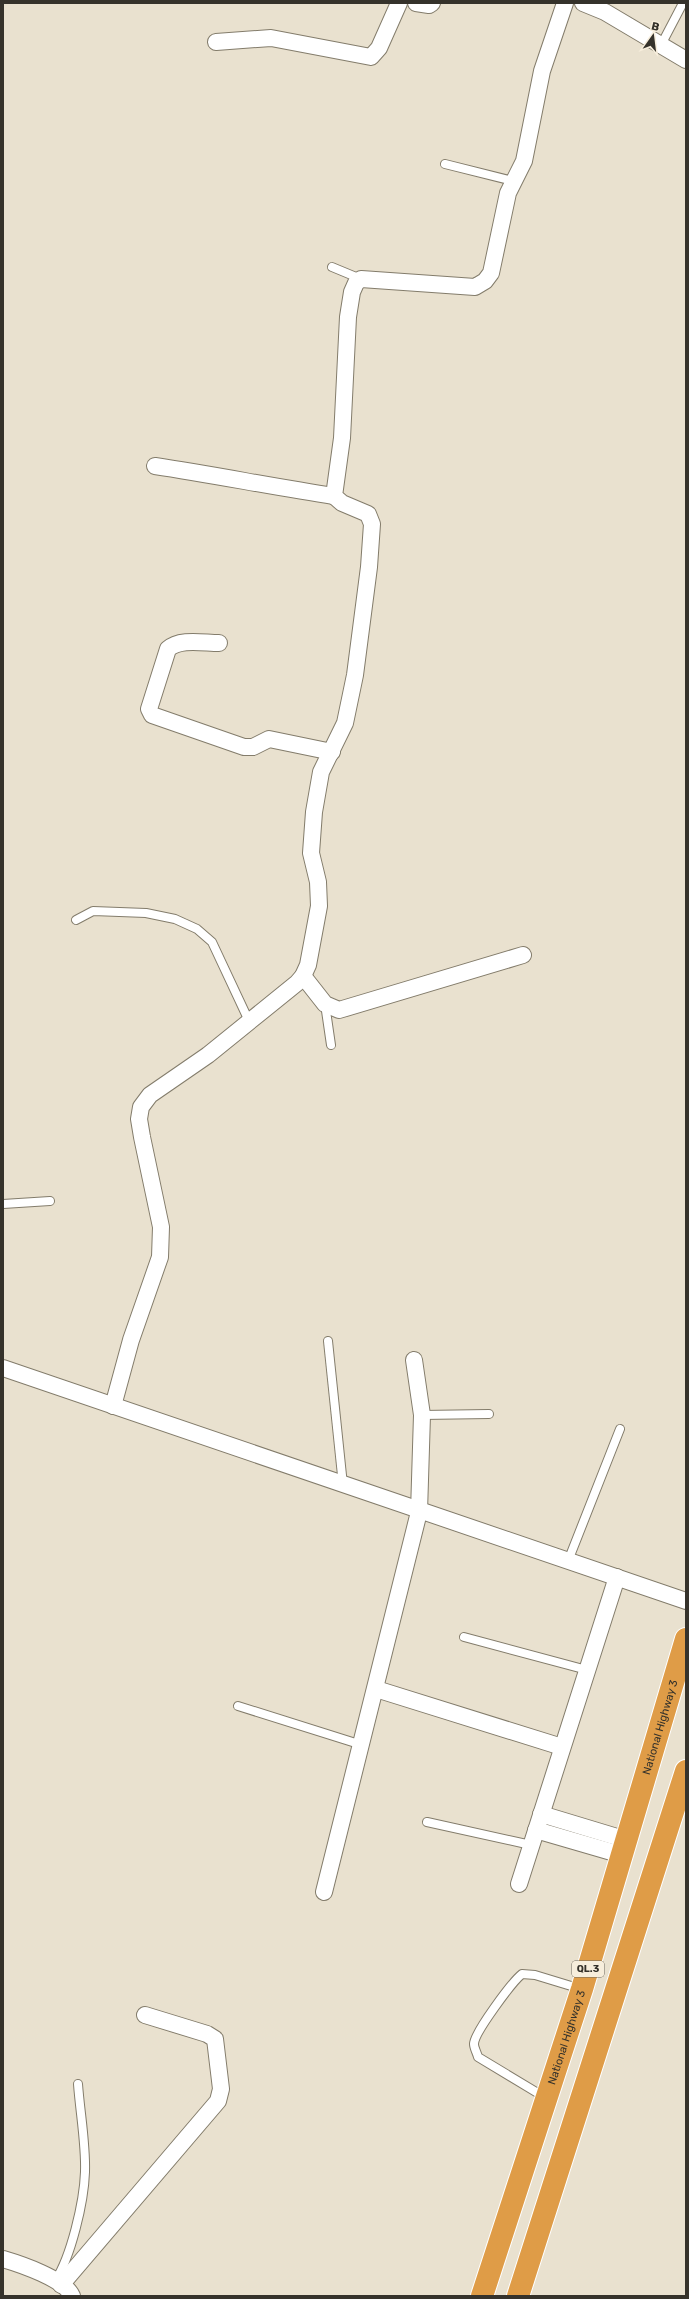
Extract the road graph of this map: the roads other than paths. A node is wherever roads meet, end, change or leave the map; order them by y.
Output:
1 (399, 3) edge
2 (416, 3) edge
3 (432, 3) edge
4 (565, 3) edge
5 (583, 3) edge
6 (683, 3) edge
7 (216, 42) dead end
8 (661, 45) junction
9 (686, 60) edge
10 (445, 164) dead end
11 (513, 181) junction
12 (332, 267) dead end
13 (361, 279) junction
14 (155, 466) dead end
15 (334, 496) junction
16 (219, 643) dead end
17 (332, 752) junction
18 (76, 920) dead end
19 (523, 955) dead end
20 (303, 976) junction
21 (325, 1004) junction
22 (249, 1022) junction
23 (331, 1045) dead end
24 (50, 1201) dead end
25 (3, 1204) edge
26 (328, 1341) dead end
27 (414, 1360) dead end
28 (7, 1373) edge
29 (113, 1406) junction
30 (489, 1414) dead end
31 (422, 1415) junction
32 (620, 1429) dead end
33 (343, 1485) junction
34 (419, 1512) junction
35 (568, 1561) junction
36 (617, 1577) junction
37 (686, 1601) edge
38 (464, 1637) dead end
39 (686, 1639) edge
40 (587, 1670) junction
41 (376, 1689) junction
42 (238, 1706) dead end
43 (362, 1745) junction
44 (562, 1747) junction
45 (685, 1777) edge
46 (541, 1814) junction
47 (427, 1822) dead end
48 (534, 1837) junction
49 (624, 1847) junction
50 (519, 1884) dead end
51 (324, 1892) dead end
52 (582, 1989) junction
53 (145, 2015) dead end
54 (78, 2084) dead end
55 (547, 2098) junction
56 (4, 2261) edge
57 (62, 2287) edge
58 (482, 2296) edge
59 (518, 2296) edge

1 - 7 street
2 - 3 street
4 - 11 street
5 - 8 street
6 - 8 lane
8 - 9 street
10 - 11 lane
11 - 13 street
12 - 13 lane
13 - 15 street
14 - 15 street
15 - 17 street
16 - 17 street
17 - 20 street
18 - 22 lane
19 - 21 street
20 - 21 street
20 - 22 street
21 - 23 lane
22 - 29 street
24 - 25 lane
26 - 33 lane
27 - 31 street
28 - 29 street
29 - 33 street
30 - 31 lane
31 - 34 street
32 - 35 lane
33 - 34 street
34 - 35 street
34 - 41 street
35 - 36 street
36 - 37 street
36 - 40 street
38 - 40 lane
39 - 49 highway, National Highway 3 / QL.3
40 - 44 street
41 - 43 street
41 - 44 street
42 - 43 lane
43 - 51 street
44 - 46 street
45 - 59 highway, QL.3
46 - 48 street
46 - 49 street
47 - 48 lane
48 - 49 street
48 - 50 street
49 - 52 highway, National Highway 3 / QL.3
52 - 55 highway, National Highway 3 / QL.3
52 - 55 lane
53 - 57 street
54 - 57 lane
55 - 58 highway, National Highway 3 / QL.3
56 - 57 street

